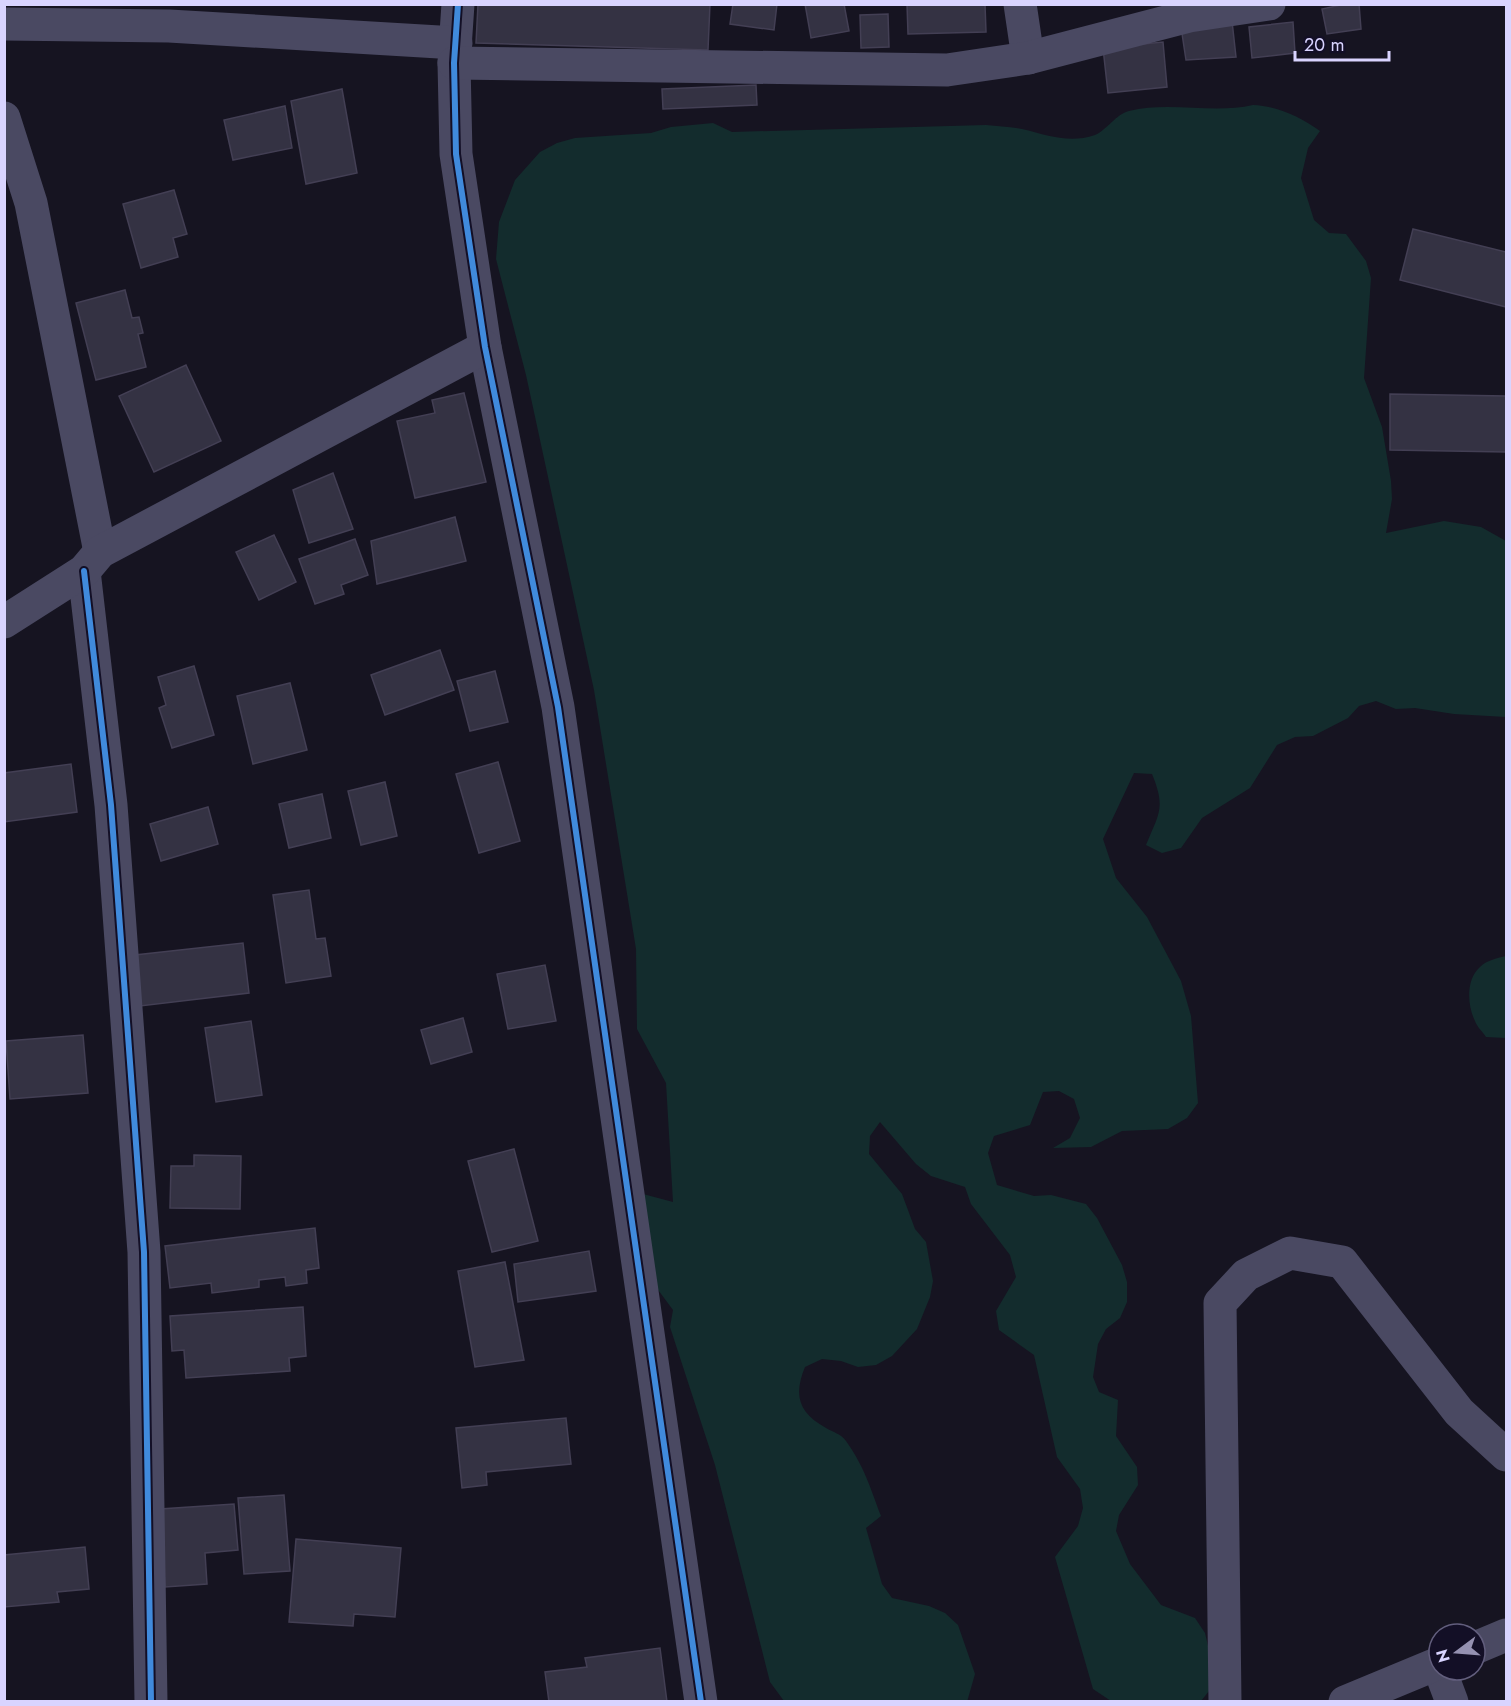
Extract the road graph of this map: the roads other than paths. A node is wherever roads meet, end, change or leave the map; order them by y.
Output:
1 (458, 4) edge
2 (1020, 4) edge
3 (1269, 4) edge
4 (168, 15) edge
5 (4, 24) edge
6 (455, 53) junction
7 (1029, 58) junction
8 (4, 118) edge
9 (485, 347) junction
10 (92, 562) junction
11 (4, 622) edge
12 (1506, 1455) edge
13 (1506, 1635) edge
14 (1487, 1643) edge
15 (1427, 1670) edge
16 (1445, 1682) edge
17 (151, 1701) edge
18 (701, 1701) edge
19 (1225, 1701) edge
20 (1345, 1701) edge
21 (1452, 1701) edge

1 - 6 street
2 - 7 street
3 - 7 street
4 - 5 street
4 - 6 street
6 - 7 street
6 - 9 street
8 - 10 street
9 - 10 street
9 - 18 street
10 - 11 street
10 - 17 street
12 - 19 street
13 - 14 street
15 - 20 street
16 - 21 street

